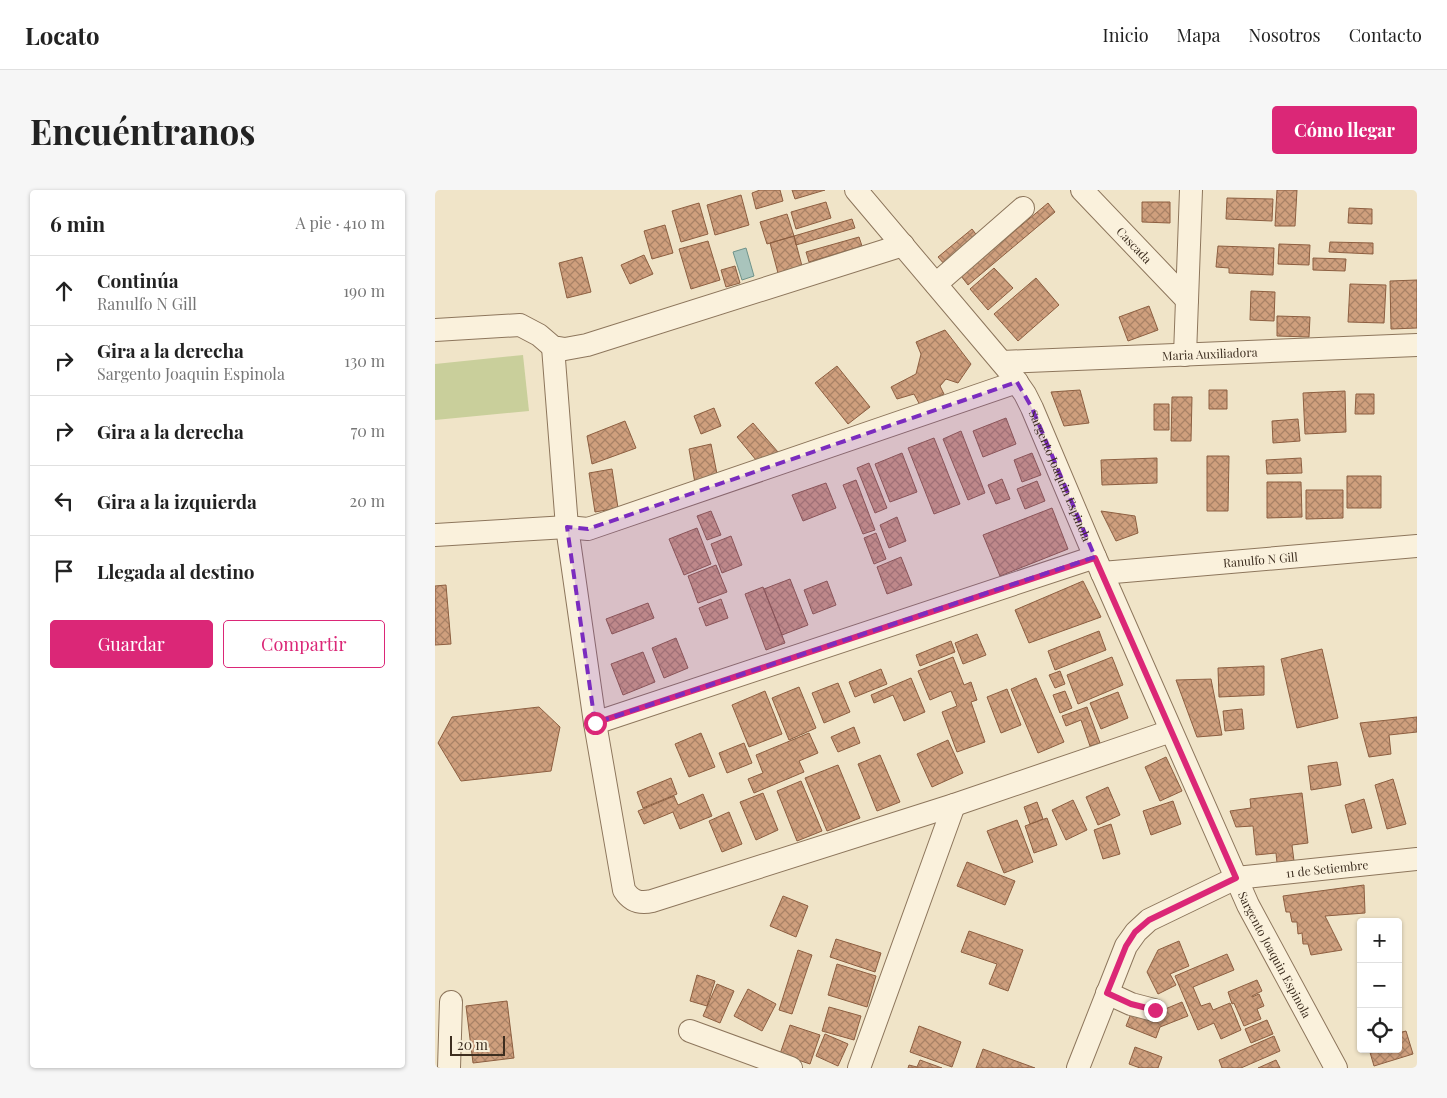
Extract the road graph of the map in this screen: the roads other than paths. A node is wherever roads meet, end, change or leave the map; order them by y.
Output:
1 (856, 190) edge
2 (1083, 190) edge
3 (1191, 190) edge
4 (1023, 208) dead end
5 (903, 245) junction
6 (936, 284) junction
7 (1187, 300) junction
8 (435, 330) edge
9 (1417, 345) edge
10 (553, 347) junction
11 (1185, 355) junction
12 (1002, 362) junction
13 (1017, 382) junction
14 (567, 527) junction
15 (435, 535) edge
16 (1417, 546) edge
17 (1099, 565) junction
18 (595, 723) junction
19 (1171, 731) junction
20 (953, 805) junction
21 (1417, 859) edge
22 (1236, 878) junction
23 (1107, 993) junction
24 (451, 1002) dead end
25 (1155, 1010) dead end
26 (690, 1031) dead end
27 (449, 1068) edge
28 (791, 1068) edge
29 (859, 1068) edge
30 (1078, 1068) edge
31 (1336, 1068) edge

1 - 5 street, Sargento Joaquin Espinola
2 - 7 street, Cascada
3 - 7 street
4 - 6 street
5 - 6 street, Sargento Joaquin Espinola
5 - 10 street
6 - 12 street, Sargento Joaquin Espinola
7 - 11 street
8 - 10 street
9 - 11 street, Maria Auxiliadora
10 - 14 street
11 - 12 street, Maria Auxiliadora
12 - 13 street, Sargento Joaquin Espinola
13 - 14 street
13 - 17 street, Sargento Joaquin Espinola
14 - 15 street
14 - 18 street
16 - 17 street, Ranulfo N Gill
17 - 18 street, Ranulfo N Gill
17 - 19 street, Sargento Joaquin Espinola
18 - 20 street
19 - 20 street
19 - 22 street, Sargento Joaquin Espinola
20 - 29 street
21 - 22 street, 11 de Setiembre
22 - 23 street, 11 de Setiembre
22 - 31 street, Sargento Joaquin Espinola
23 - 25 street
23 - 30 street, 11 de Setiembre
24 - 27 street
26 - 28 street

